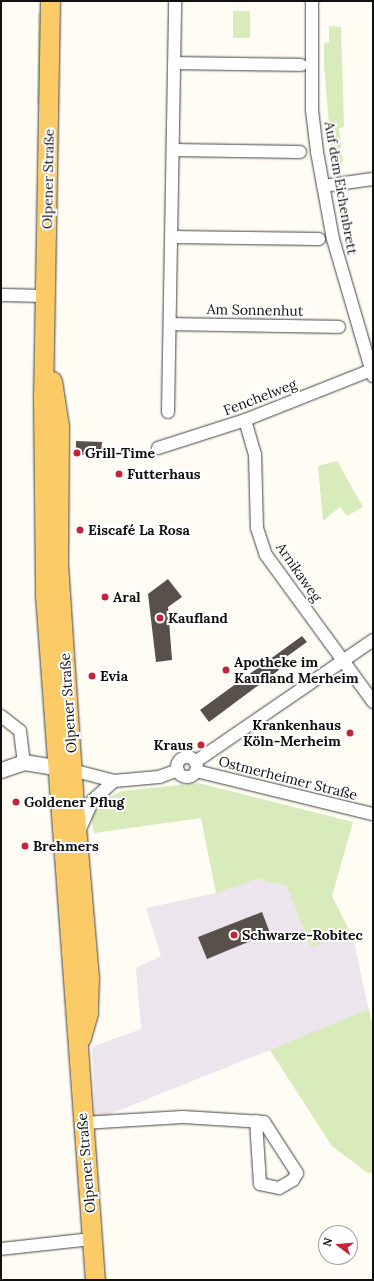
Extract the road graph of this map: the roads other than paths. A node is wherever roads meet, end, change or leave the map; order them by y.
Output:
1 (50, 1) edge
2 (175, 1) edge
3 (312, 1) edge
4 (175, 63) junction
5 (301, 65) dead end
6 (174, 150) junction
7 (300, 152) dead end
8 (373, 179) edge
9 (323, 186) junction
10 (172, 237) junction
11 (319, 238) dead end
12 (1, 295) edge
13 (46, 296) junction
14 (171, 324) junction
15 (339, 327) dead end
16 (372, 373) edge
17 (168, 412) dead end
18 (245, 420) junction
19 (158, 448) dead end
20 (373, 640) edge
21 (343, 660) junction
22 (373, 702) edge
23 (1, 716) edge
24 (24, 762) junction
25 (196, 766) junction
26 (64, 768) junction
27 (1, 770) edge
28 (114, 781) junction
29 (373, 814) edge
30 (78, 835) junction
31 (79, 1047) junction
32 (256, 1121) junction
33 (83, 1123) junction
34 (92, 1239) junction
35 (1, 1249) edge
36 (95, 1280) edge

1 - 13 main road, Olpener Straße
2 - 4 street
3 - 9 street, Auf dem Eichenbrett
4 - 5 street
4 - 6 street
6 - 7 street
6 - 10 street
8 - 9 street
9 - 16 street, Auf dem Eichenbrett
10 - 11 street
10 - 14 street
12 - 13 street
13 - 26 main road, Olpener Straße
14 - 15 street, Am Sonnenhut
14 - 17 street
16 - 18 street, Fenchelweg
18 - 19 street, Fenchelweg
18 - 21 street, Arnikaweg
20 - 21 street, Ostmerheimer Straße
21 - 22 street
21 - 25 street, Ostmerheimer Straße
23 - 24 street
24 - 26 street
24 - 27 street
25 - 28 street
25 - 29 street, Ostmerheimer Straße
26 - 28 street
26 - 30 main road, Olpener Straße
26 - 31 main road, Olpener Straße
28 - 30 street
30 - 31 main road, Olpener Straße
31 - 33 main road, Olpener Straße
32 - 32 street
32 - 33 street
33 - 34 main road, Olpener Straße
34 - 35 street
34 - 36 main road, Olpener Straße

